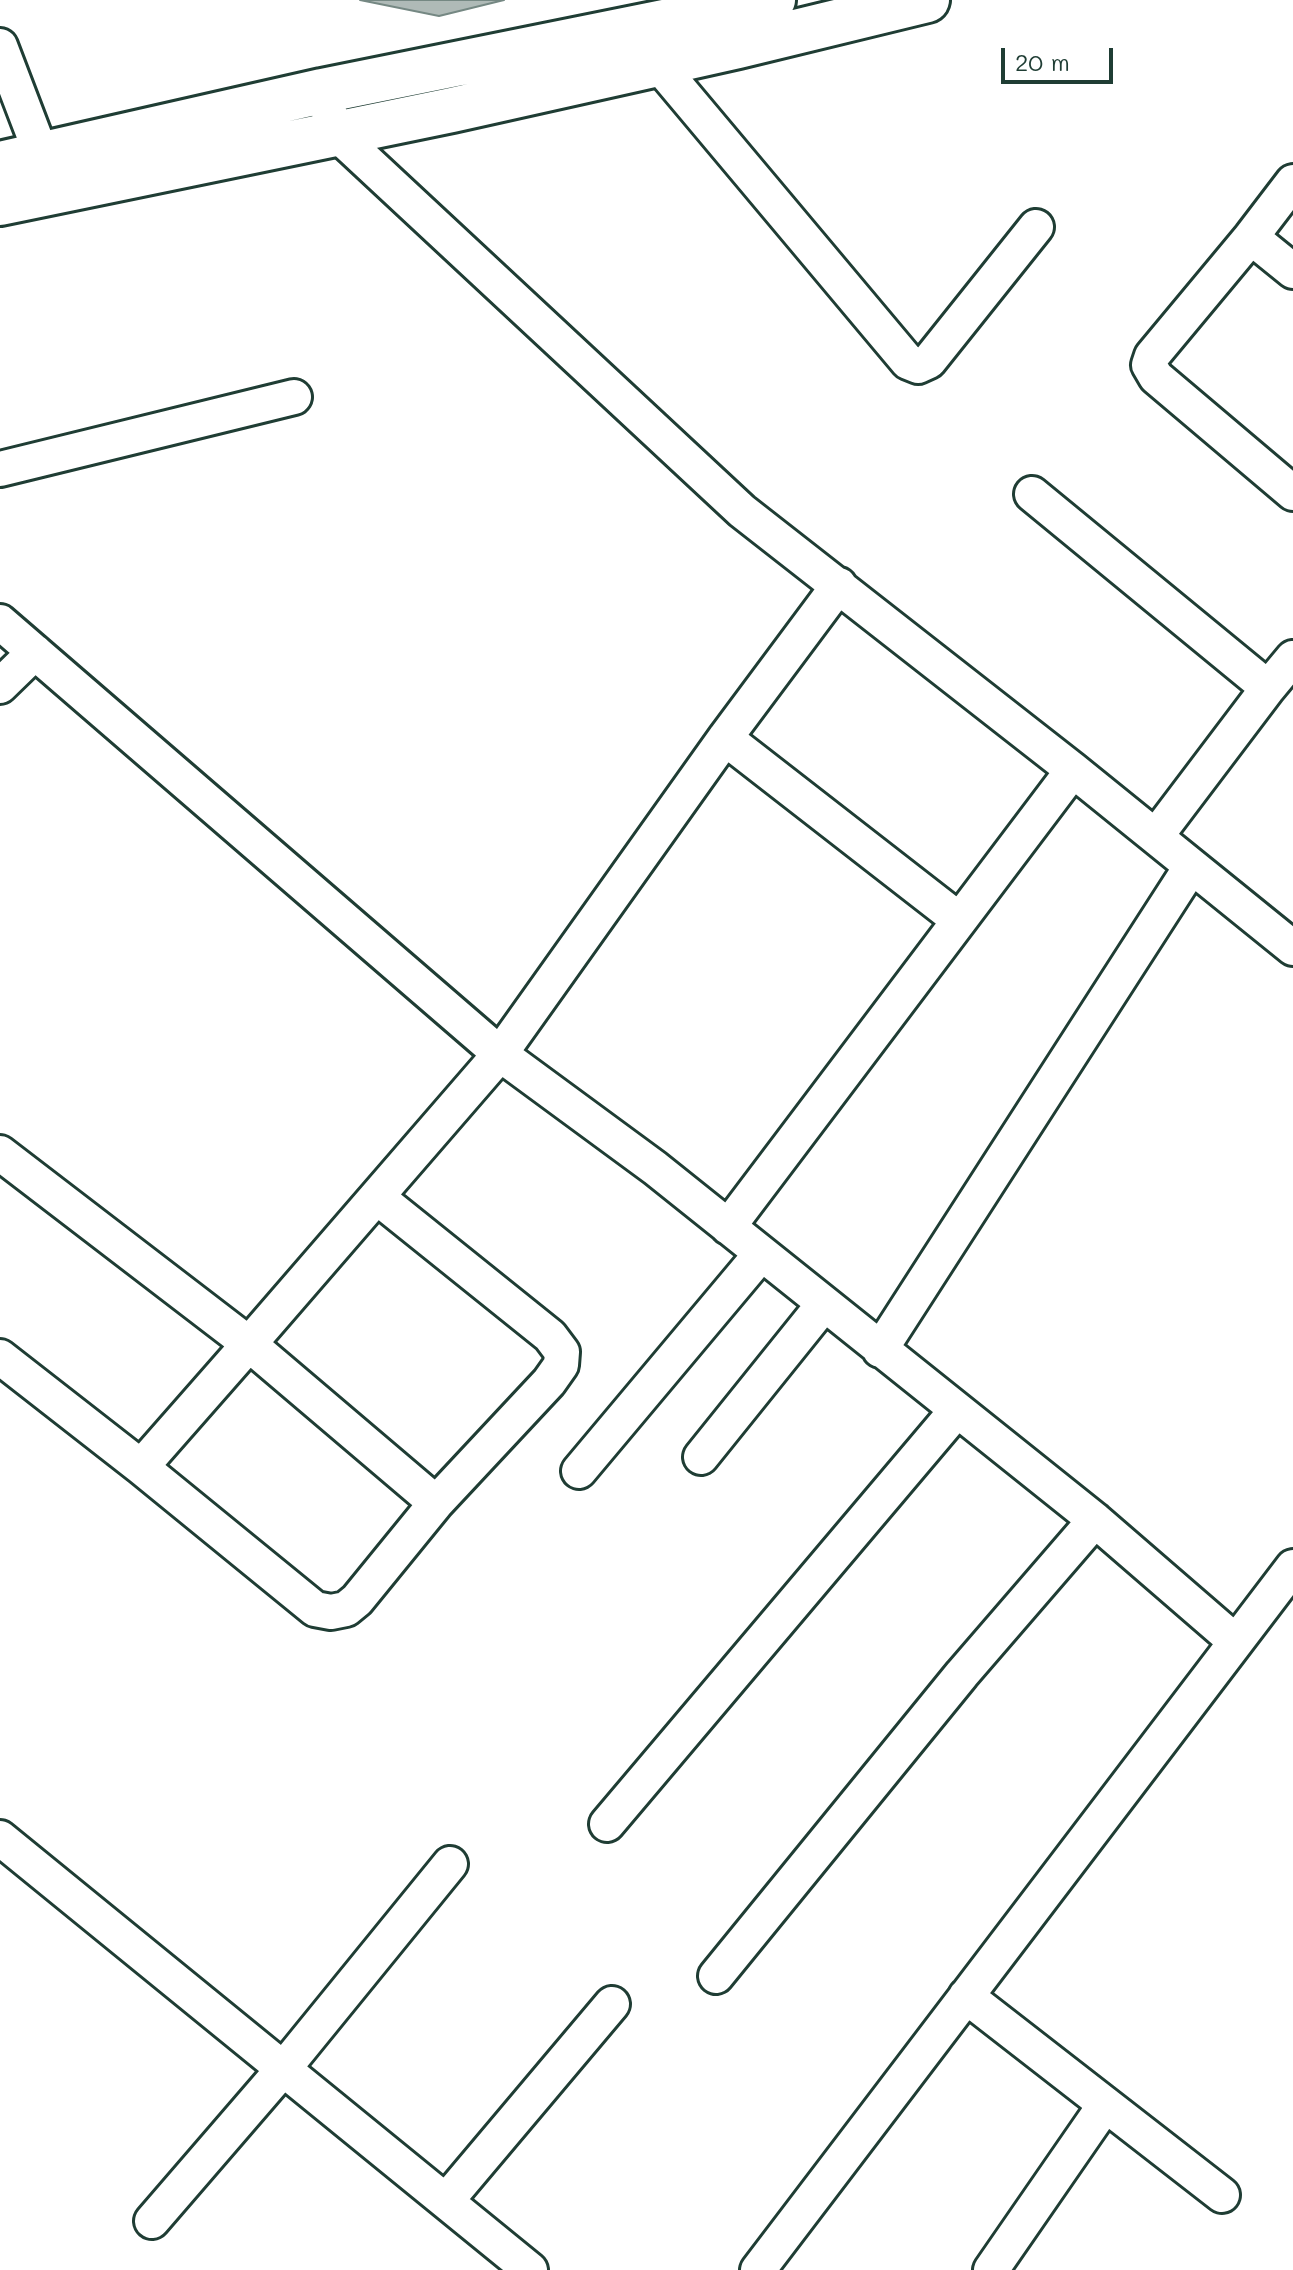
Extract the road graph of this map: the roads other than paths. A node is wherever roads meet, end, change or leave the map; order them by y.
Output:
1 (773, 0) edge
2 (927, 0) edge
3 (825, 12) edge
4 (0, 46) edge
5 (658, 64) junction
6 (322, 91) junction
7 (336, 133) junction
8 (0, 164) edge
9 (49, 173) junction
10 (1293, 182) edge
11 (0, 203) edge
12 (1036, 227) dead end
13 (1251, 237) junction
14 (1293, 271) edge
15 (294, 397) dead end
16 (0, 469) edge
17 (1293, 493) edge
18 (1032, 494) dead end
19 (839, 585) junction
20 (0, 622) edge
21 (35, 652) junction
22 (1293, 658) edge
23 (0, 686) edge
24 (1268, 688) junction
25 (725, 738) junction
26 (1073, 770) junction
27 (1156, 836) junction
28 (1191, 867) junction
29 (959, 920) junction
30 (1293, 948) edge
31 (500, 1054) junction
32 (0, 1153) edge
33 (377, 1197) junction
34 (728, 1227) junction
35 (761, 1254) junction
36 (824, 1304) junction
37 (249, 1344) junction
38 (880, 1350) junction
39 (0, 1357) edge
40 (957, 1410) junction
41 (701, 1457) dead end
42 (141, 1467) junction
43 (579, 1471) dead end
44 (436, 1503) junction
45 (1095, 1520) junction
46 (1292, 1571) edge
47 (1236, 1642) junction
48 (607, 1824) dead end
49 (0, 1838) edge
50 (450, 1864) dead end
51 (716, 1976) dead end
52 (966, 1996) junction
53 (612, 2004) dead end
54 (284, 2068) junction
55 (1105, 2105) junction
56 (1222, 2195) dead end
57 (446, 2201) junction
58 (152, 2221) dead end
59 (530, 2270) edge
60 (758, 2270) edge
61 (991, 2270) edge

1 - 6 main road
2 - 3 main road
3 - 5 main road
4 - 9 street
5 - 7 main road
5 - 12 street
6 - 7 street
6 - 9 main road
7 - 9 main road
7 - 19 street
8 - 9 main road
9 - 11 main road
10 - 13 street
13 - 14 street
13 - 17 street
15 - 16 street
18 - 24 street
19 - 25 street
19 - 26 street
20 - 21 street
21 - 23 street
21 - 31 street
22 - 24 street
24 - 27 street
25 - 29 street
25 - 31 street
26 - 27 street
26 - 29 street
27 - 28 street
28 - 30 street
28 - 38 street
29 - 34 street
31 - 33 street
31 - 34 street
32 - 37 street
33 - 37 street
33 - 44 street
34 - 35 street
35 - 36 street
35 - 43 street
36 - 38 street
36 - 41 street
37 - 42 street
37 - 44 street
38 - 40 street
39 - 42 street
40 - 45 street
40 - 48 street
42 - 44 street
45 - 47 street
45 - 51 street
46 - 47 street
47 - 52 street
49 - 54 street
50 - 54 street
52 - 55 street
52 - 60 street
53 - 57 street
54 - 57 street
54 - 58 street
55 - 56 street
55 - 61 street
57 - 59 street

